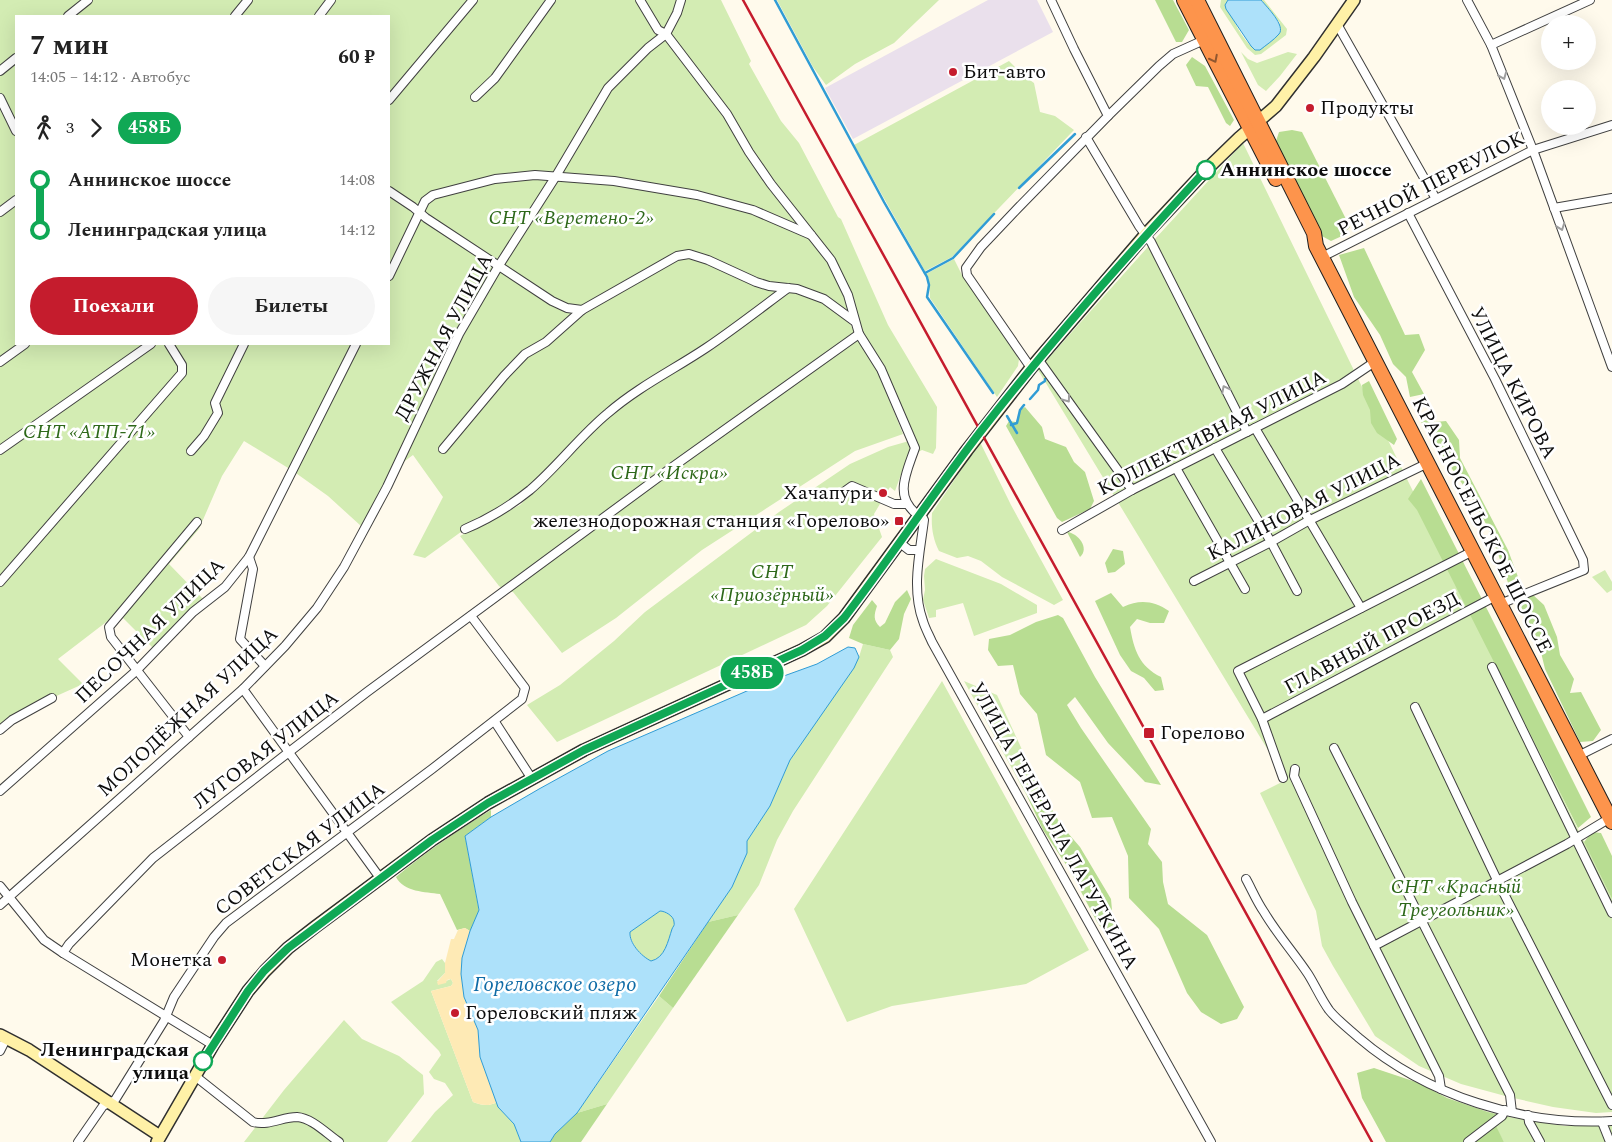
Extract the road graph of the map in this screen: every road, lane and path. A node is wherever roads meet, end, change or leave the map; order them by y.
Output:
1 (88, 0) edge
2 (248, 0) edge
3 (331, 0) edge
4 (473, 0) edge
5 (551, 0) edge
6 (640, 0) edge
7 (681, 0) edge
8 (1051, 0) edge
9 (1184, 0) edge
10 (1197, 0) edge
11 (1354, 0) edge
12 (1467, 0) edge
13 (1586, 1) edge
14 (69, 15) edge
15 (236, 15) edge
16 (320, 15) edge
17 (1337, 24) junction
18 (666, 34) junction
19 (1204, 40) junction
20 (1491, 45) junction
21 (15, 59) edge
22 (0, 71) edge
23 (475, 97) dead end
24 (0, 98) edge
25 (390, 99) edge
26 (1108, 116) junction
27 (1254, 125) junction
28 (1612, 125) edge
29 (15, 129) edge
30 (1086, 137) junction
31 (1533, 150) junction
32 (556, 176) junction
33 (390, 192) edge
34 (1612, 198) edge
35 (1436, 199) junction
36 (15, 201) edge
37 (1554, 208) junction
38 (0, 212) edge
39 (419, 212) junction
40 (1408, 213) junction
41 (1146, 234) junction
42 (812, 236) junction
43 (1319, 251) junction
44 (498, 266) junction
45 (390, 274) edge
46 (788, 288) junction
47 (582, 310) junction
48 (854, 321) junction
49 (859, 334) junction
50 (24, 345) edge
51 (150, 345) edge
52 (170, 345) edge
53 (244, 345) edge
54 (355, 345) edge
55 (1376, 361) junction
56 (0, 362) edge
57 (1035, 364) junction
58 (1611, 364) edge
59 (1255, 428) junction
60 (1247, 432) junction
61 (1215, 448) junction
62 (444, 449) dead end
63 (0, 450) edge
64 (191, 451) dead end
65 (1428, 463) junction
66 (396, 466) joint
67 (1176, 468) junction
68 (1132, 490) junction
69 (838, 496) dead end
70 (906, 504) junction
71 (920, 515) junction
72 (1308, 521) junction
73 (197, 522) dead end
74 (465, 529) dead end
75 (1062, 530) dead end
76 (1271, 542) junction
77 (900, 543) junction
78 (919, 550) junction
79 (1473, 551) junction
80 (249, 557) junction
81 (1230, 562) junction
82 (1584, 570) joint
83 (1194, 581) dead end
84 (0, 582) edge
85 (1245, 589) dead end
86 (1297, 591) dead end
87 (1498, 600) junction
88 (1361, 608) junction
89 (471, 616) junction
90 (265, 666) junction
91 (1492, 667) dead end
92 (136, 671) junction
93 (243, 689) junction
94 (52, 698) dead end
95 (1415, 707) dead end
96 (1262, 719) junction
97 (495, 722) junction
98 (0, 730) edge
99 (189, 737) junction
100 (1612, 740) edge
101 (1334, 748) dead end
102 (289, 752) junction
103 (1578, 756) junction
104 (1295, 769) dead end
105 (1283, 778) dead end
106 (532, 779) junction
107 (0, 791) edge
108 (1611, 820) edge
109 (347, 832) junction
110 (1575, 839) junction
111 (380, 878) junction
112 (1246, 879) dead end
113 (1498, 880) junction
114 (0, 886) edge
115 (9, 897) junction
116 (0, 905) edge
117 (1612, 913) edge
118 (1423, 920) junction
119 (1374, 946) junction
120 (63, 953) junction
121 (166, 1017) junction
122 (3, 1037) edge
123 (213, 1045) junction
124 (0, 1051) edge
125 (195, 1076) junction
126 (1441, 1089) junction
127 (109, 1104) junction
128 (1612, 1105) edge
129 (1509, 1111) junction
130 (1528, 1116) junction
131 (1612, 1121) edge
132 (1602, 1122) junction
133 (158, 1139) edge
134 (78, 1142) edge
135 (339, 1142) edge
136 (1211, 1142) edge
137 (1468, 1142) edge
138 (1540, 1142) edge
139 (1610, 1142) edge

1 - 14 street
2 - 15 street
3 - 16 street
4 - 25 street
5 - 23 street
6 - 18 street
7 - 18 street
8 - 26 street
9 - 19 highway, КРАСНОСЕЛЬСКОЕ ШОССЕ
10 - 27 highway, КРАСНОСЕЛЬСКОЕ ШОССЕ
11 - 17 main road
12 - 20 street
13 - 20 street
17 - 27 main road
17 - 35 street
18 - 32 street, ДРУЖНАЯ УЛИЦА
18 - 42 street
19 - 26 street
19 -> 27 highway, КРАСНОСЕЛЬСКОЕ ШОССЕ
20 -> 31 street
21 - 22 street
24 - 29 street
26 - 30 street
27 - 41 main road
27 - 43 highway, КРАСНОСЕЛЬСКОЕ ШОССЕ
28 - 31 street, РЕЧНОЙ ПЕРЕУЛОК
30 - 41 street
30 - 57 street
31 - 35 street, РЕЧНОЙ ПЕРЕУЛОК
31 - 37 street
32 - 39 street
32 - 42 street
32 - 44 street, ДРУЖНАЯ УЛИЦА
33 - 39 street
34 - 37 street
35 - 40 street, РЕЧНОЙ ПЕРЕУЛОК
36 - 38 street
37 -> 58 street
39 - 44 street
39 - 45 street
40 - 43 street, РЕЧНОЙ ПЕРЕУЛОК
40 - 82 street, УЛИЦА КИРОВА
41 - 57 main road
60 -> 41 street
42 - 48 street
43 - 55 highway, КРАСНОСЕЛЬСКОЕ ШОССЕ
44 - 47 street
44 - 66 street, ДРУЖНАЯ УЛИЦА
46 - 47 street
46 - 48 street
46 - 74 street
47 - 62 street
48 - 49 street
49 - 70 street
49 - 89 street, ЛУГОВАЯ УЛИЦА
50 - 56 street
51 - 63 street
52 - 84 street
53 - 64 street
54 - 80 street, ПЕСОЧНАЯ УЛИЦА
55 - 59 street, КОЛЛЕКТИВНАЯ УЛИЦА
55 - 65 highway, КРАСНОСЕЛЬСКОЕ ШОССЕ
57 -> 68 street
57 - 71 main road
59 - 60 street, КОЛЛЕКТИВНАЯ УЛИЦА
59 - 72 street
60 - 61 street, КОЛЛЕКТИВНАЯ УЛИЦА
61 - 67 street, КОЛЛЕКТИВНАЯ УЛИЦА
61 - 76 street
65 - 72 street, КАЛИНОВАЯ УЛИЦА
65 - 79 highway, КРАСНОСЕЛЬСКОЕ ШОССЕ
66 - 90 street, МОЛОДЁЖНАЯ УЛИЦА
67 - 68 street, КОЛЛЕКТИВНАЯ УЛИЦА
67 - 81 street
68 - 75 street, КОЛЛЕКТИВНАЯ УЛИЦА
69 - 70 street
70 - 71 street
71 - 77 main road
71 - 78 street, УЛИЦА ГЕНЕРАЛА ЛАГУТКИНА
72 - 76 street, КАЛИНОВАЯ УЛИЦА
72 - 88 street
73 - 92 street
76 - 81 street, КАЛИНОВАЯ УЛИЦА
76 - 86 street
77 - 78 street
77 - 106 main road
78 - 136 street, УЛИЦА ГЕНЕРАЛА ЛАГУТКИНА
79 - 87 highway, КРАСНОСЕЛЬСКОЕ ШОССЕ
79 - 88 street
80 - 90 street
80 - 92 street, ПЕСОЧНАЯ УЛИЦА
81 - 83 street, КАЛИНОВАЯ УЛИЦА
81 - 85 street
82 - 87 street, ГЛАВНЫЙ ПРОЕЗД
87 - 96 street, ГЛАВНЫЙ ПРОЕЗД
87 - 103 highway, КРАСНОСЕЛЬСКОЕ ШОССЕ
88 - 96 street
89 - 97 street, СОВЕТСКАЯ УЛИЦА
89 - 102 street, ЛУГОВАЯ УЛИЦА
90 - 93 street, МОЛОДЁЖНАЯ УЛИЦА
91 - 110 street
92 - 99 street
92 - 107 street, ПЕСОЧНАЯ УЛИЦА
93 - 99 street, МОЛОДЁЖНАЯ УЛИЦА
93 - 102 street
94 - 98 street
95 - 113 street
96 - 105 street
97 - 106 street
97 - 109 street, СОВЕТСКАЯ УЛИЦА
99 - 115 street, МОЛОДЁЖНАЯ УЛИЦА
100 - 103 street
101 - 118 street
102 - 109 street
102 - 120 street, ЛУГОВАЯ УЛИЦА
103 - 108 highway, КРАСНОСЕЛЬСКОЕ ШОССЕ
104 - 119 street
106 - 111 main road
108 - 110 street
109 - 111 street
109 - 121 street, СОВЕТСКАЯ УЛИЦА
110 - 113 street
110 - 117 street
111 - 123 main road
112 - 126 street
113 - 118 street
113 - 128 street
114 - 115 street
115 - 116 street, МОЛОДЁЖНАЯ УЛИЦА
115 - 120 street
118 - 119 street
118 - 129 street
119 - 126 street
120 - 121 street
121 - 123 street
121 - 127 street, СОВЕТСКАЯ УЛИЦА
122 - 124 street
122 - 127 main road
123 - 125 main road
125 - 133 main road
125 - 135 street
126 - 129 street
127 - 133 main road
127 - 134 street, СОВЕТСКАЯ УЛИЦА
129 - 130 street
129 - 137 street
130 - 132 street
130 - 138 street
131 - 132 street
132 - 139 street

